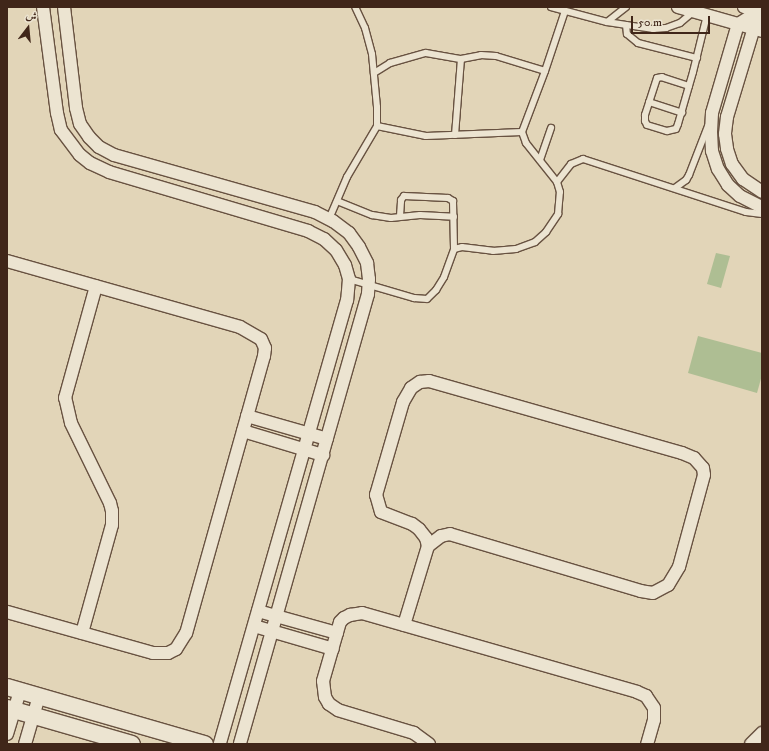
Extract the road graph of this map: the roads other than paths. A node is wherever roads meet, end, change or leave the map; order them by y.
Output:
1 (43, 7) edge
2 (64, 7) edge
3 (355, 7) edge
4 (551, 7) edge
5 (626, 7) edge
6 (678, 7) edge
7 (744, 7) edge
8 (565, 11) junction
9 (693, 11) junction
10 (760, 12) edge
11 (707, 15) junction
12 (607, 22) junction
13 (738, 24) junction
14 (626, 26) junction
15 (758, 30) edge
16 (697, 58) junction
17 (461, 60) junction
18 (545, 71) junction
19 (374, 73) junction
20 (689, 86) junction
21 (649, 102) junction
22 (682, 112) junction
23 (712, 113) junction
24 (377, 126) junction
25 (550, 128) dead end
26 (522, 132) junction
27 (455, 135) junction
28 (540, 160) junction
29 (160, 168) junction
30 (557, 182) junction
31 (152, 185) junction
32 (675, 188) junction
33 (762, 192) edge
34 (337, 201) junction
35 (762, 207) edge
36 (762, 214) edge
37 (400, 216) junction
38 (454, 217) junction
39 (329, 219) junction
40 (454, 249) junction
41 (7, 260) edge
42 (349, 279) junction
43 (96, 286) junction
44 (369, 286) junction
45 (247, 416) junction
46 (243, 431) junction
47 (308, 434) junction
48 (327, 439) junction
49 (304, 450) junction
50 (322, 455) junction
51 (428, 546) junction
52 (258, 611) junction
53 (7, 612) edge
54 (277, 616) junction
55 (404, 625) junction
56 (254, 626) junction
57 (272, 631) junction
58 (82, 633) junction
59 (337, 633) junction
60 (333, 649) junction
61 (14, 689) edge
62 (40, 696) junction
63 (11, 709) edge
64 (34, 716) junction
65 (762, 733) edge
66 (7, 734) edge
67 (25, 744) edge
68 (132, 744) edge
69 (205, 744) edge
70 (220, 744) edge
71 (240, 744) edge
72 (429, 744) edge
73 (647, 744) edge
74 (751, 744) edge

1 - 31 street
2 - 29 street
3 - 19 lane
4 - 8 lane
5 - 12 lane
6 - 9 street
7 - 10 street
8 - 12 lane
8 - 18 lane
9 - 11 street
9 - 14 lane
10 - 13 street
10 - 15 street
11 - 13 street
11 - 16 lane
12 - 14 lane
13 - 15 street
13 - 23 street
14 - 16 lane
15 - 33 street
16 - 20 lane
17 - 18 lane
17 - 19 lane
17 - 27 lane
18 - 26 lane
19 - 24 lane
20 - 21 lane
20 - 22 lane
21 - 22 lane
21 - 22 lane
23 - 32 lane
23 - 35 street
24 - 27 lane
24 - 34 lane
25 - 28 lane
26 - 27 lane
26 - 28 lane
28 - 30 lane
29 - 31 street
29 - 39 street
30 - 32 lane
30 - 40 lane
31 - 42 street
32 - 36 lane
34 - 37 lane
34 - 39 lane
37 - 38 lane
37 - 38 lane
38 - 40 lane
39 - 44 street
40 - 44 lane
41 - 43 street
42 - 44 lane
42 - 47 street
43 - 45 street
43 - 58 street
44 - 48 street
45 - 46 street
45 - 47 street
46 - 49 street
46 - 58 street
47 - 48 street
47 - 49 street
48 - 50 street
49 - 50 street
49 - 52 street
50 - 54 street
51 - 51 street
51 - 55 street
52 - 54 street
52 - 56 street
53 - 58 street
54 - 57 street
54 - 59 street
55 - 59 street
55 - 73 street
56 - 57 street
56 - 70 street
57 - 60 street
57 - 71 street
59 - 60 street
60 - 72 street
61 - 62 street
61 - 63 street
62 - 64 street
62 - 69 street
63 - 64 street
63 - 66 street
64 - 67 street
64 - 68 street
65 - 74 street

